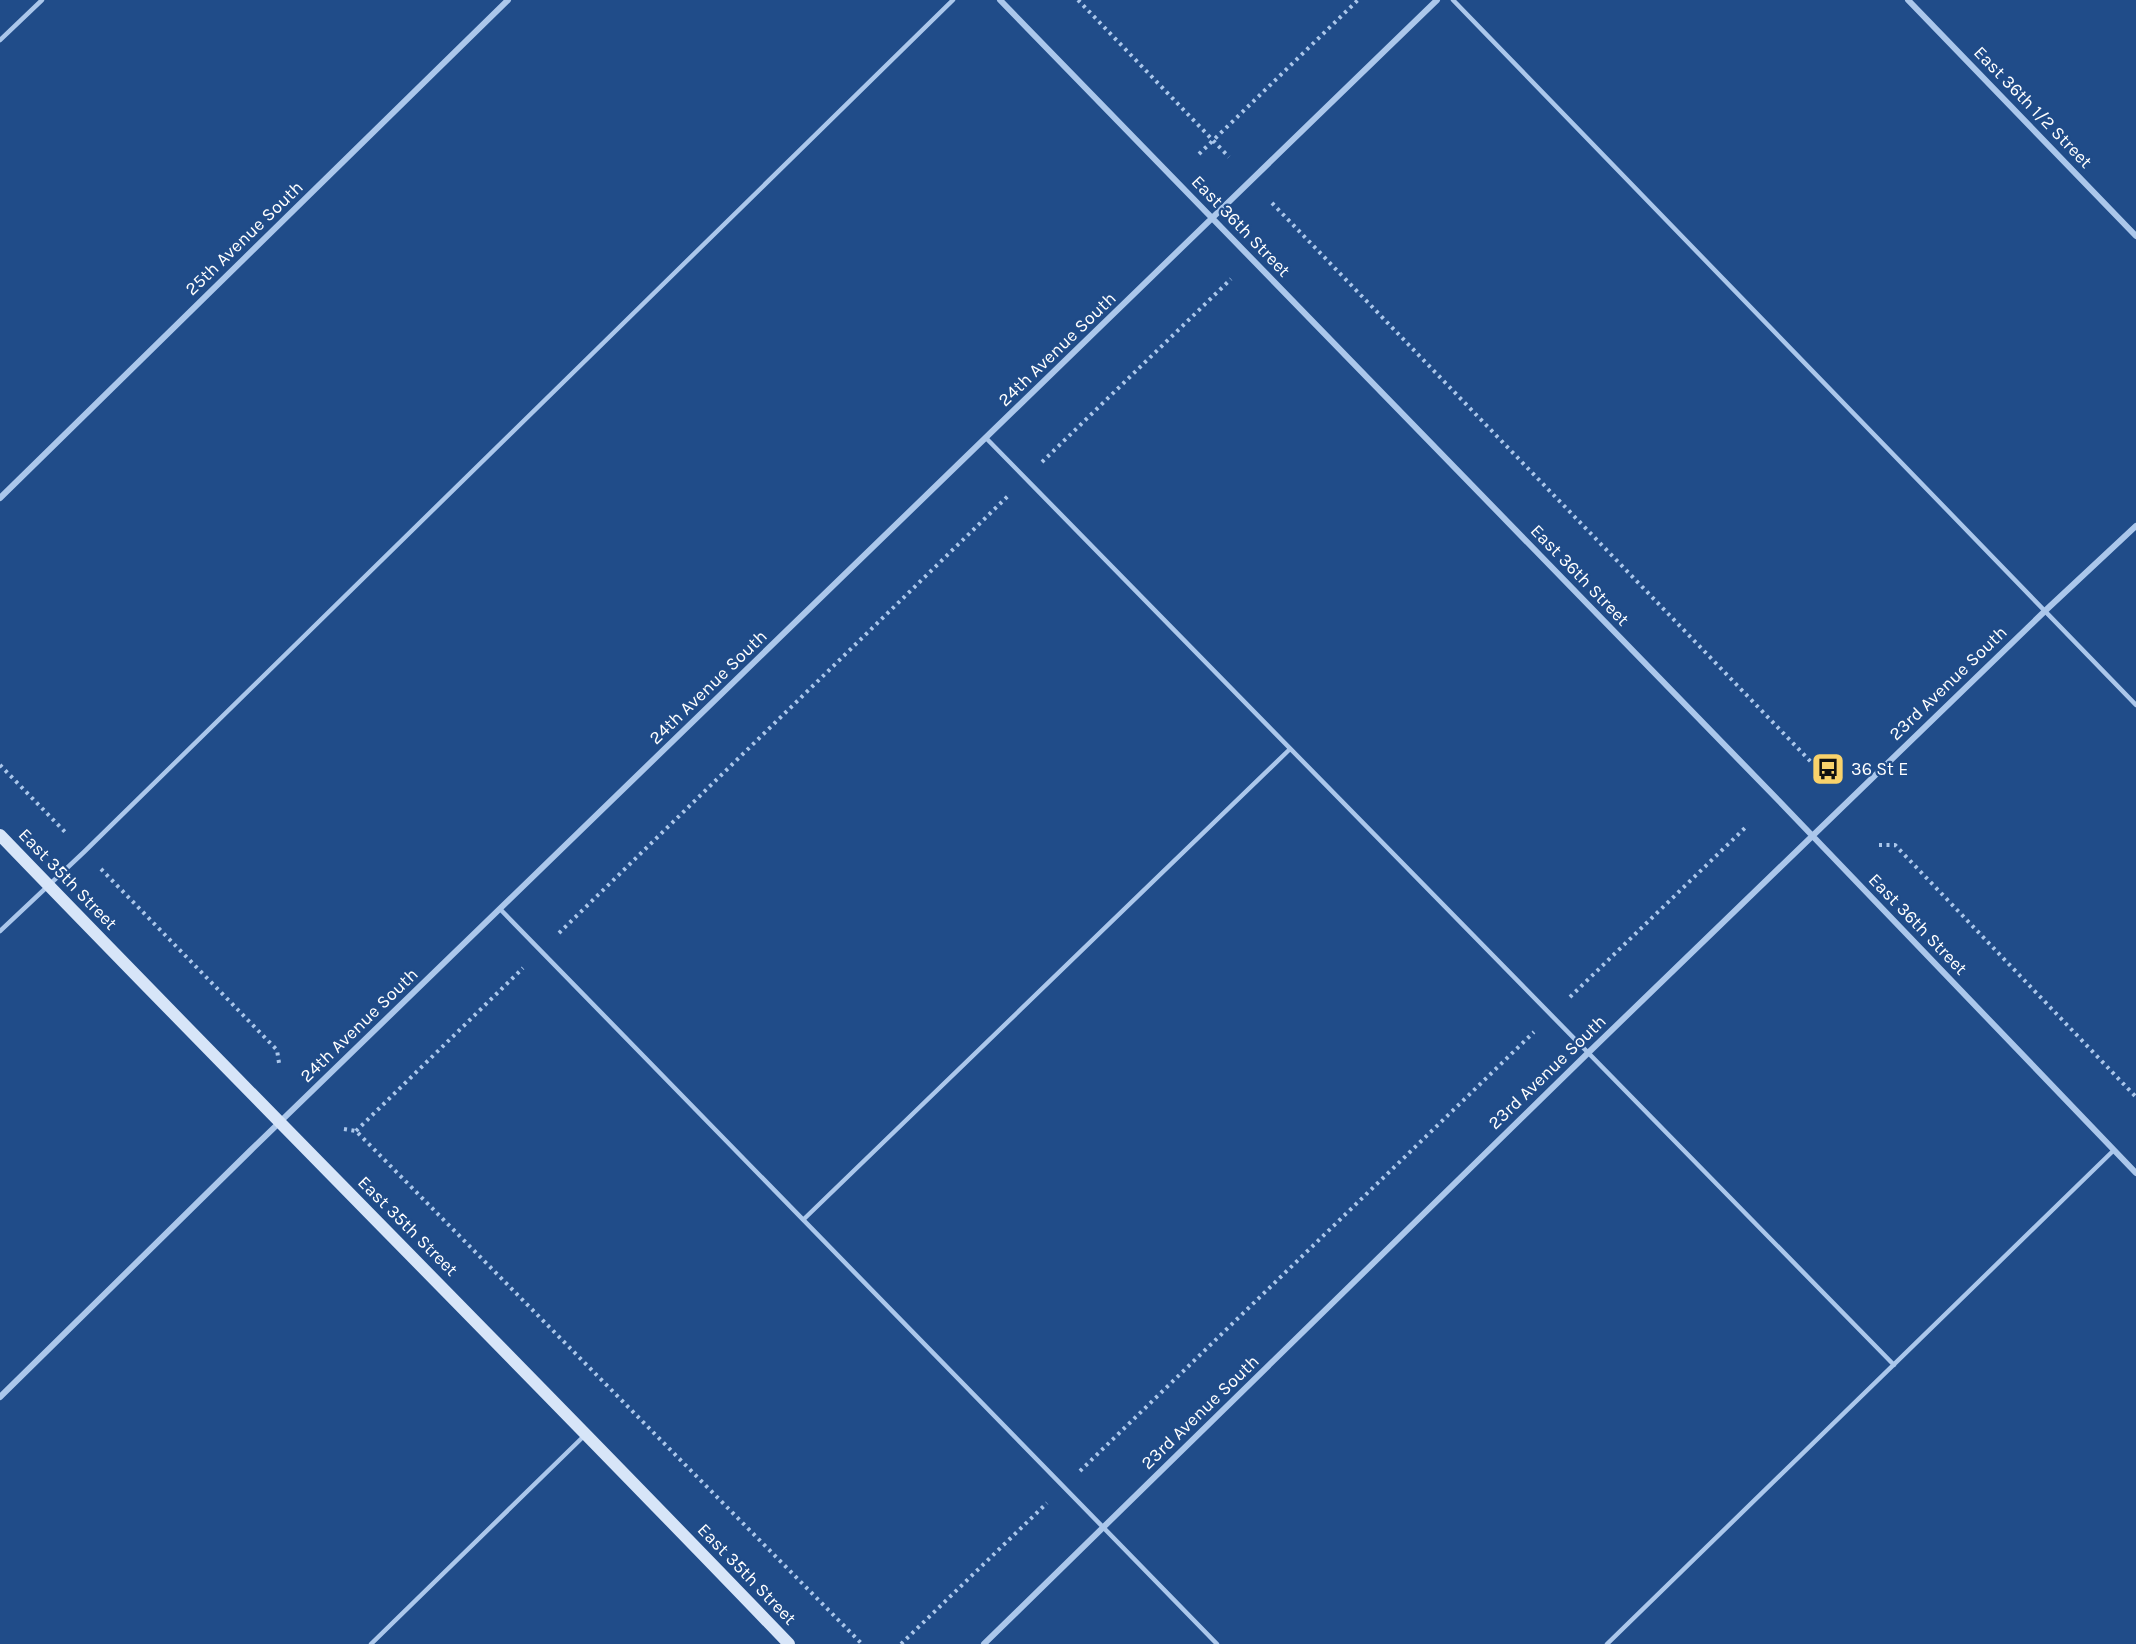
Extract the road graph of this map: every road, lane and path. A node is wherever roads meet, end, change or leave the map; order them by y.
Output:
1 (42, 0) edge
2 (508, 0) edge
3 (953, 0) edge
4 (1000, 0) edge
5 (1078, 0) edge
6 (1358, 0) edge
7 (1437, 0) edge
8 (1453, 0) edge
9 (1908, 0) edge
10 (0, 40) edge
11 (1215, 140) junction
12 (1199, 154) dead end
13 (1229, 157) dead end
14 (1272, 203) dead end
15 (1213, 219) junction
16 (2136, 236) edge
17 (1231, 279) dead end
18 (987, 439) junction
19 (1026, 478) junction
20 (0, 498) edge
21 (2136, 525) edge
22 (2046, 610) junction
23 (2136, 705) edge
24 (1290, 749) junction
25 (0, 765) edge
26 (1814, 777) dead end
27 (1748, 825) dead end
28 (0, 835) edge
29 (1812, 835) junction
30 (1879, 844) dead end
31 (84, 852) junction
32 (49, 886) junction
33 (501, 909) junction
34 (0, 931) edge
35 (541, 951) junction
36 (1551, 1016) junction
37 (1588, 1053) junction
38 (279, 1064) dead end
39 (2136, 1097) edge
40 (279, 1122) junction
41 (344, 1129) dead end
42 (356, 1131) junction
43 (2114, 1150) junction
44 (2136, 1173) edge
45 (804, 1219) junction
46 (1894, 1365) junction
47 (0, 1396) edge
48 (587, 1433) junction
49 (1064, 1486) junction
50 (1104, 1527) junction
51 (371, 1644) edge
52 (789, 1644) edge
53 (862, 1644) edge
54 (901, 1644) edge
55 (984, 1644) edge
56 (1217, 1644) edge
57 (1606, 1644) edge

1 - 10 lane
2 - 20 street, 25th Avenue South
3 - 31 lane
4 - 15 street, East 36th Street
5 - 11 path
6 - 11 path
7 - 15 street, 24th Avenue South
8 - 22 lane
9 - 16 street, East 36th 1/2 Street
11 - 12 path
11 - 13 path
14 - 26 path
15 - 18 street, 24th Avenue South
15 - 29 street, East 36th Street
17 - 19 path
18 - 19 lane
18 - 33 street, 24th Avenue South
19 - 24 lane
19 - 35 path
21 - 22 street, 23rd Avenue South
22 - 23 lane
22 - 29 street, 23rd Avenue South
24 - 36 lane
24 - 45 lane
25 - 31 path
27 - 36 path
28 - 32 street, East 35th Street
29 - 37 street, 23rd Avenue South
29 - 43 street, East 36th Street
30 - 39 path
31 - 32 lane
31 - 38 path
32 - 34 lane
32 - 40 street, East 35th Street
33 - 35 lane
33 - 40 street, 24th Avenue South
35 - 42 path
35 - 45 lane
36 - 37 lane
36 - 49 path
37 - 46 lane
37 - 50 street, 23rd Avenue South
40 - 47 street, 24th Avenue South
40 - 48 street, East 35th Street
41 - 42 path
42 - 53 path
43 - 44 street, East 36th Street
43 - 46 lane
45 - 49 lane
46 - 57 lane
48 - 51 lane
48 - 52 street, East 35th Street
49 - 50 lane
49 - 54 path
50 - 55 street, 23rd Avenue South
50 - 56 lane

